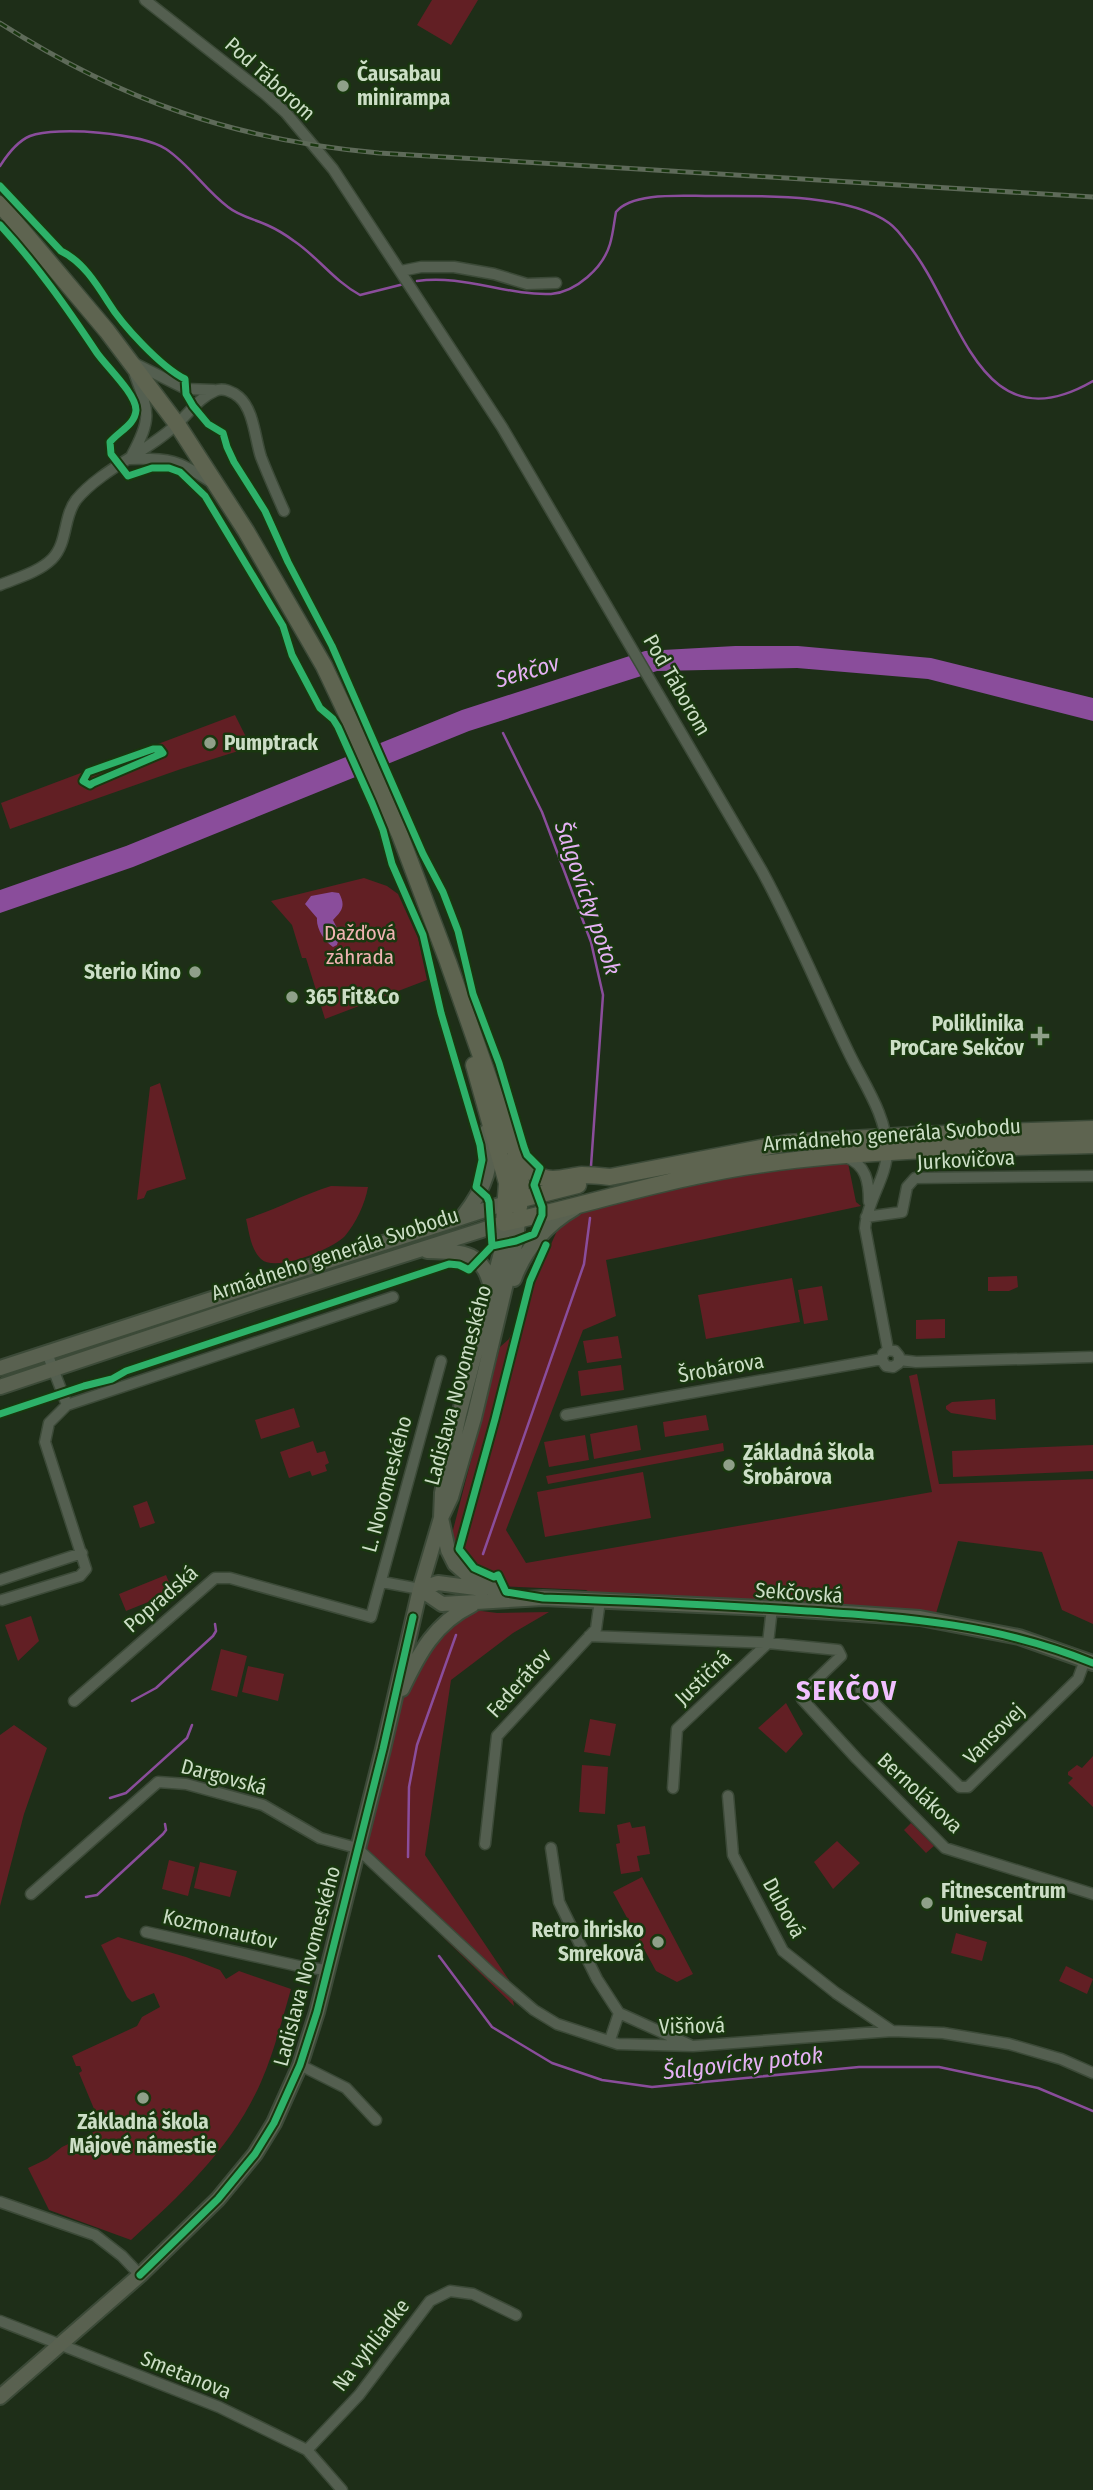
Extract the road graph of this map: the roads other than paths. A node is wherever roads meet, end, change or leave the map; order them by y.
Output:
1 (145, 0) edge
2 (0, 204) edge
3 (401, 271) junction
4 (555, 283) dead end
5 (130, 361) junction
6 (215, 390) junction
7 (177, 424) junction
8 (130, 459) junction
9 (217, 486) junction
10 (284, 511) dead end
11 (0, 585) edge
12 (456, 988) junction
13 (470, 1052) junction
14 (1093, 1129) edge
15 (512, 1145) junction
16 (887, 1145) junction
17 (1093, 1146) edge
18 (842, 1156) junction
19 (1093, 1176) edge
20 (610, 1177) junction
21 (512, 1201) junction
22 (586, 1202) junction
23 (867, 1212) junction
24 (464, 1215) junction
25 (511, 1222) junction
26 (415, 1251) junction
27 (491, 1292) junction
28 (393, 1297) dead end
29 (492, 1343) junction
30 (47, 1353) junction
31 (885, 1354) junction
32 (1091, 1356) dead end
33 (900, 1360) junction
34 (441, 1361) dead end
35 (0, 1368) edge
36 (53, 1370) junction
37 (0, 1387) edge
38 (67, 1405) junction
39 (566, 1415) dead end
40 (441, 1518) junction
41 (82, 1553) junction
42 (0, 1580) edge
43 (382, 1582) junction
44 (420, 1589) junction
45 (502, 1592) junction
46 (543, 1598) junction
47 (2, 1600) edge
48 (600, 1600) junction
49 (478, 1602) junction
50 (772, 1608) junction
51 (371, 1617) joint
52 (589, 1636) junction
53 (768, 1643) junction
54 (1089, 1661) edge
55 (861, 1690) dead end
56 (74, 1701) dead end
57 (389, 1723) junction
58 (674, 1788) dead end
59 (728, 1796) dead end
60 (485, 1844) dead end
61 (357, 1848) junction
62 (551, 1848) dead end
63 (31, 1894) dead end
64 (1093, 1894) edge
65 (146, 1932) dead end
66 (327, 1970) junction
67 (619, 2012) junction
68 (892, 2031) junction
69 (610, 2040) junction
70 (693, 2046) junction
71 (300, 2066) junction
72 (1093, 2073) edge
73 (376, 2120) dead end
74 (0, 2202) edge
75 (140, 2274) junction
76 (516, 2315) dead end
77 (0, 2321) edge
78 (58, 2346) junction
79 (0, 2397) edge
80 (307, 2450) junction
81 (342, 2490) edge

1 - 3 street, Pod Táborom
2 - 5 main road
3 - 4 street
3 - 16 street, Pod Táborom
5 - 6 street
5 - 7 main road
5 - 8 street
6 - 7 street
6 - 10 street
7 - 8 street
7 - 9 main road
8 - 9 street
8 - 11 street
9 - 12 main road
12 - 13 main road
12 - 15 main road
13 - 21 main road
13 - 24 street
14 - 16 main road, Armádneho generála Svobodu
15 - 20 main road, Armádneho generála Svobodu
15 - 21 main road
16 - 17 main road, Armádneho generála Svobodu
16 - 18 main road, Armádneho generála Svobodu
16 - 20 main road, Armádneho generála Svobodu
16 - 23 street, Jurkovičova
18 - 22 main road, Armádneho generála Svobodu
18 - 23 street
19 - 23 street, Jurkovičova
20 - 21 main road
21 - 24 street, Armádneho generála Svobodu
21 - 25 main road
22 - 25 main road, Armádneho generála Svobodu
22 - 29 street
23 - 31 street, Jurkovičova
24 - 30 street, Armádneho generála Svobodu
25 - 26 street, Armádneho generála Svobodu
25 - 27 street, Ladislava Novomeského
25 - 29 street, Ladislava Novomeského
26 - 27 street
26 - 36 street, Armádneho generála Svobodu
27 - 40 street, Ladislava Novomeského
28 - 38 street
29 - 40 street, Ladislava Novomeského
30 - 35 street, Armádneho generála Svobodu
30 - 36 street
31 - 33 street
31 - 33 street
31 - 39 street, Šrobárova
32 - 33 street
34 - 43 street, L. Novomeského
36 - 37 street, Armádneho generála Svobodu
36 - 38 street
38 - 41 street
40 - 44 street, Ladislava Novomeského
40 - 45 street, Sekčovská
41 - 42 street
41 - 47 street
43 - 44 street
43 - 51 street, L. Novomeského
44 - 45 street, Sekčovská
44 - 49 street, Sekčovská
44 - 57 street, Ladislava Novomeského
45 - 46 street, Sekčovská
46 - 48 street, Sekčovská
46 - 49 street, Sekčovská
48 - 50 street, Sekčovská
48 - 52 street, Federátov
49 - 57 street
50 - 53 street
50 - 54 street, Sekčovská
51 - 56 street, Popradská
52 - 53 street
52 - 60 street, Federátov
53 - 58 street, Justičná
53 - 64 street, Bernolákova
54 - 55 street, Vansovej
57 - 61 street, Ladislava Novomeského
59 - 68 street, Dubová
61 - 63 street, Dargovská
61 - 66 street, Ladislava Novomeského
61 - 69 street, Višňová
62 - 67 street
65 - 66 street, Kozmonautov
66 - 71 street, Ladislava Novomeského
67 - 69 street
67 - 70 street
68 - 70 street, Višňová
68 - 72 street, Višňová
69 - 70 street, Višňová
71 - 73 street
71 - 75 street, Ladislava Novomeského
74 - 75 street
75 - 78 street, Ladislava Novomeského
76 - 80 street, Na vyhliadke
77 - 78 street, Smetanova
78 - 79 street, Ladislava Novomeského
78 - 80 street, Smetanova
80 - 81 street, Smetanova

